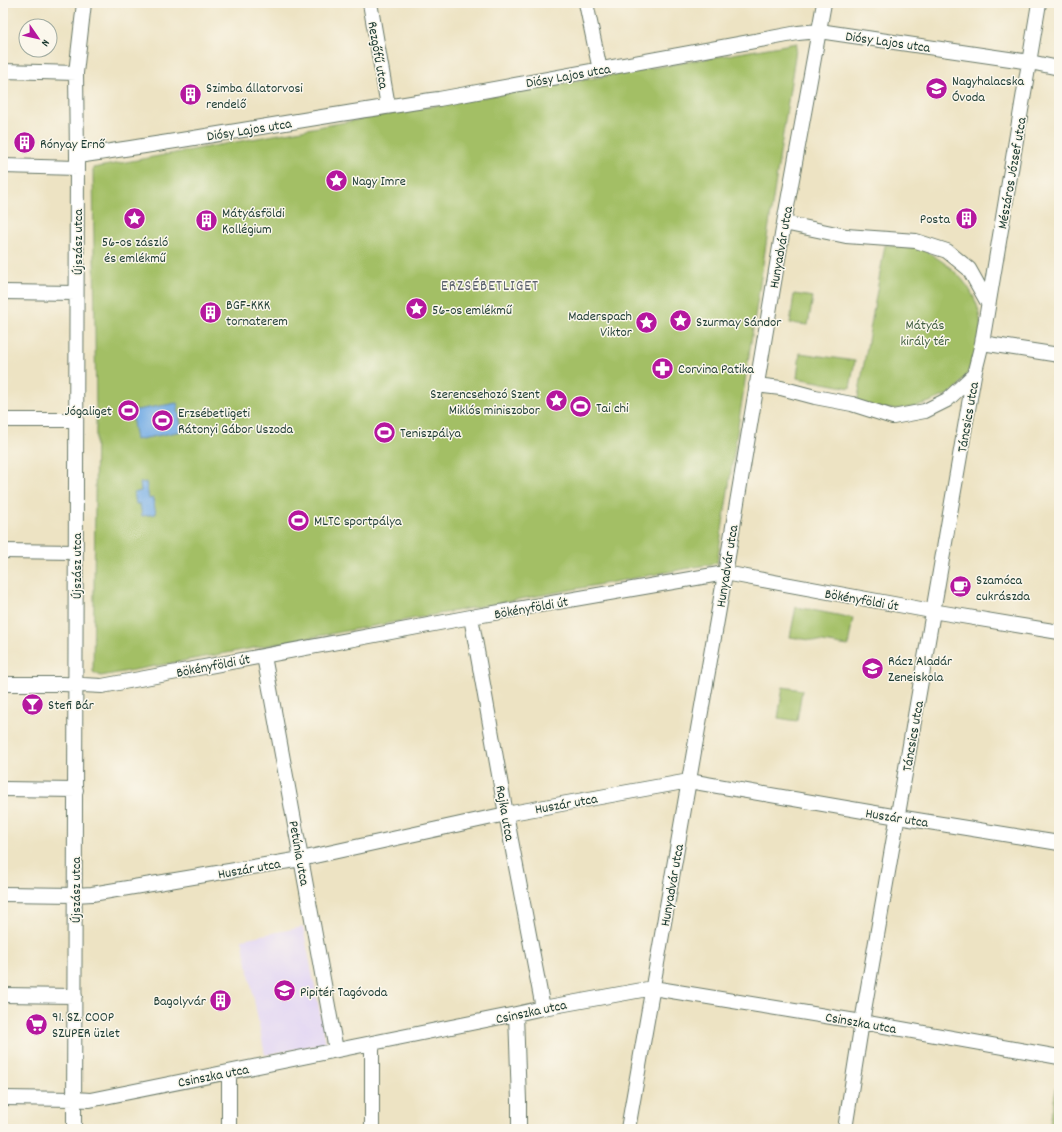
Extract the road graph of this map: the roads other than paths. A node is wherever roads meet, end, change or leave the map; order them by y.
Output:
1 (84, 3) edge
2 (370, 3) edge
3 (586, 3) edge
4 (824, 3) edge
5 (1039, 3) edge
6 (819, 31) junction
7 (1030, 62) junction
8 (1059, 68) edge
9 (600, 70) junction
10 (3, 71) edge
11 (76, 73) junction
12 (388, 106) junction
13 (77, 162) junction
14 (3, 166) edge
15 (784, 223) junction
16 (3, 292) edge
17 (76, 293) junction
18 (988, 303) junction
19 (982, 343) junction
20 (1059, 355) edge
21 (974, 375) junction
22 (756, 384) junction
23 (3, 420) edge
24 (76, 420) junction
25 (3, 551) edge
26 (76, 552) junction
27 (725, 573) junction
28 (934, 612) junction
29 (471, 617) junction
30 (1059, 632) edge
31 (264, 656) junction
32 (3, 684) edge
33 (76, 685) junction
34 (689, 782) junction
35 (3, 789) edge
36 (76, 790) junction
37 (506, 814) junction
38 (898, 818) junction
39 (1059, 843) edge
40 (301, 859) junction
41 (3, 894) edge
42 (75, 895) junction
43 (653, 988) junction
44 (3, 995) edge
45 (75, 996) junction
46 (543, 1008) junction
47 (516, 1014) junction
48 (862, 1022) junction
49 (372, 1043) junction
50 (336, 1050) junction
51 (1059, 1057) edge
52 (229, 1072) junction
53 (3, 1098) edge
54 (75, 1098) junction
55 (74, 1129) edge
56 (229, 1129) edge
57 (372, 1129) edge
58 (519, 1129) edge
59 (628, 1129) edge
60 (845, 1129) edge

1 - 11 street, Újszász utca
2 - 12 street, Rezgőfű utca
3 - 9 street
4 - 6 street, Hunyadvár utca
5 - 7 street, Mészáros József utca
6 - 7 street, Diósy Lajos utca
6 - 9 street, Diósy Lajos utca
6 - 15 street, Hunyadvár utca
7 - 8 street, Diósy Lajos utca
7 - 18 street, Mészáros József utca
9 - 12 street, Diósy Lajos utca
10 - 11 street
11 - 13 street, Újszász utca
12 - 13 street, Diósy Lajos utca
13 - 14 street, Diósy Lajos utca
13 - 17 street, Újszász utca
15 - 18 street
15 - 22 street, Hunyadvár utca
16 - 17 street
17 - 24 street, Újszász utca
18 - 19 street, Mészáros József utca
19 - 20 street
19 - 21 street, Táncsics utca
21 - 22 street
21 - 28 street, Táncsics utca
22 - 27 street, Hunyadvár utca
23 - 24 street
24 - 26 street, Újszász utca
25 - 26 street
26 - 33 street, Újszász utca
27 - 28 street, Bökényföldi út
27 - 29 street, Bökényföldi út
27 - 34 street, Hunyadvár utca
28 - 30 street, Bökényföldi út
28 - 38 street, Táncsics utca
29 - 31 street, Bökényföldi út
29 - 37 street, Rajka utca
31 - 33 street, Bökényföldi út
31 - 40 street, Petúnia utca
32 - 33 street, Bökényföldi út
33 - 36 street, Újszász utca
34 - 37 street, Huszár utca
34 - 38 street, Huszár utca
34 - 43 street, Hunyadvár utca
35 - 36 street
36 - 42 street, Újszász utca
37 - 40 street, Huszár utca
37 - 46 street, Rajka utca
38 - 39 street, Huszár utca
38 - 48 street, Táncsics utca
40 - 42 street, Huszár utca
40 - 50 street, Petúnia utca
41 - 42 street, Huszár utca
42 - 45 street, Újszász utca
43 - 46 street, Csinszka utca
43 - 48 street, Csinszka utca
43 - 59 street, Hunyadvár utca
44 - 45 street
45 - 54 street, Újszász utca
46 - 47 street, Csinszka utca
47 - 49 street, Csinszka utca
47 - 58 street
48 - 51 street, Csinszka utca
48 - 60 street, Táncsics utca
49 - 50 street, Csinszka utca
49 - 57 street
50 - 52 street, Csinszka utca
52 - 54 street, Csinszka utca
52 - 56 street
53 - 54 street, Csinszka utca
54 - 55 street, Újszász utca

